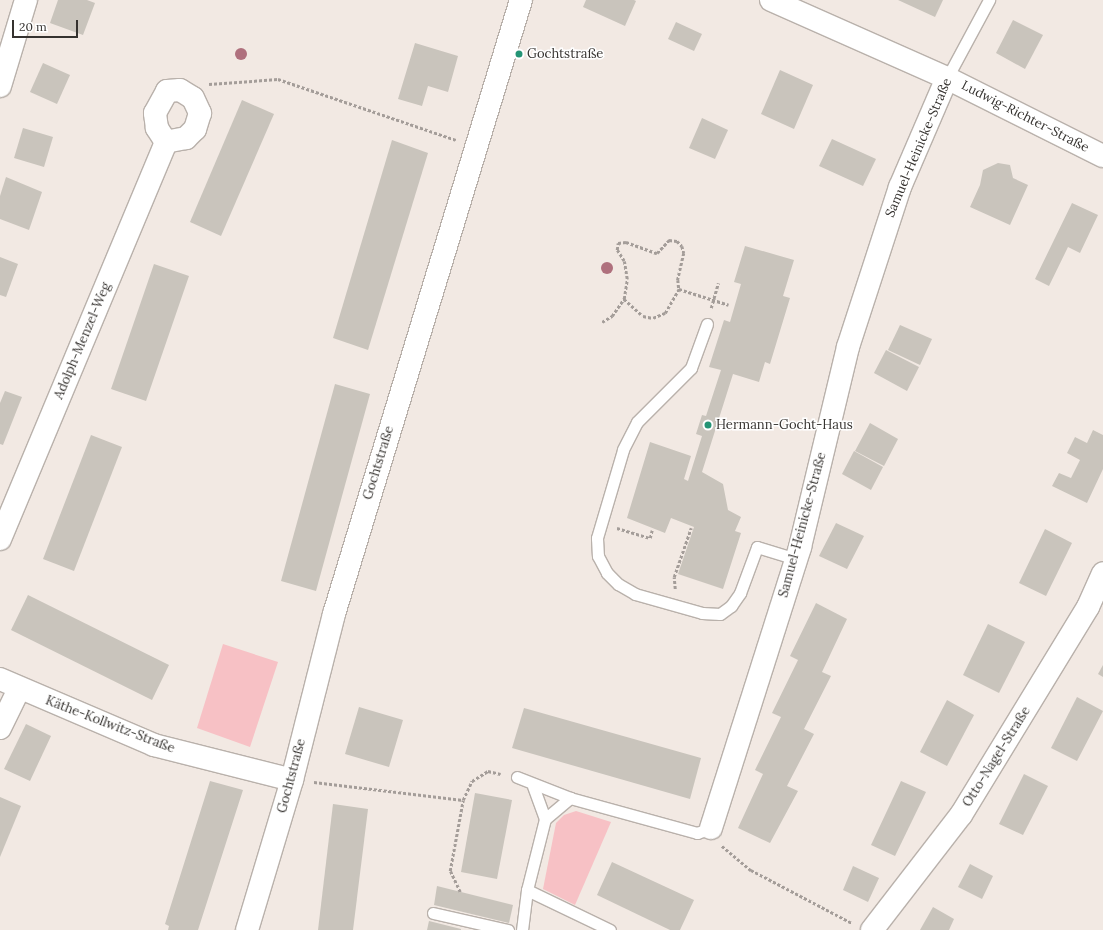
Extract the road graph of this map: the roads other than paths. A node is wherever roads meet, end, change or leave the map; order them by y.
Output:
1 (26, 0) edge
2 (521, 0) edge
3 (771, 0) edge
4 (989, 0) edge
5 (947, 78) junction
6 (0, 86) edge
7 (166, 142) dead end
8 (1103, 156) edge
9 (707, 324) road end
10 (0, 539) edge
11 (796, 559) junction
12 (1103, 573) edge
13 (9, 684) edge
14 (0, 728) edge
15 (517, 777) road end
16 (292, 780) junction
17 (533, 786) junction
18 (570, 798) junction
19 (545, 819) junction
20 (711, 828) joint
21 (527, 890) junction
22 (433, 913) dead end
23 (865, 928) edge
24 (247, 930) edge
25 (508, 930) edge
26 (522, 930) edge
27 (610, 930) edge

1 - 6 street
2 - 16 street, Gochtstraße
3 - 5 street, Ludwig-Richter-Straße
4 - 5 lane, Samuel-Heinicke-Straße
5 - 8 street, Ludwig-Richter-Straße
5 - 11 street, Samuel-Heinicke-Straße
7 - 10 street, Adolph-Menzel-Weg
9 - 11 lane
11 - 20 street, Samuel-Heinicke-Straße
12 - 23 street, Otto-Nagel-Straße
13 - 14 street
13 - 16 street, Käthe-Kollwitz-Straße
15 - 17 lane
16 - 24 street, Gochtstraße
17 - 18 lane
17 - 19 lane
18 - 19 lane
18 - 20 lane
19 - 21 lane
21 - 26 lane
21 - 27 lane
22 - 25 lane

